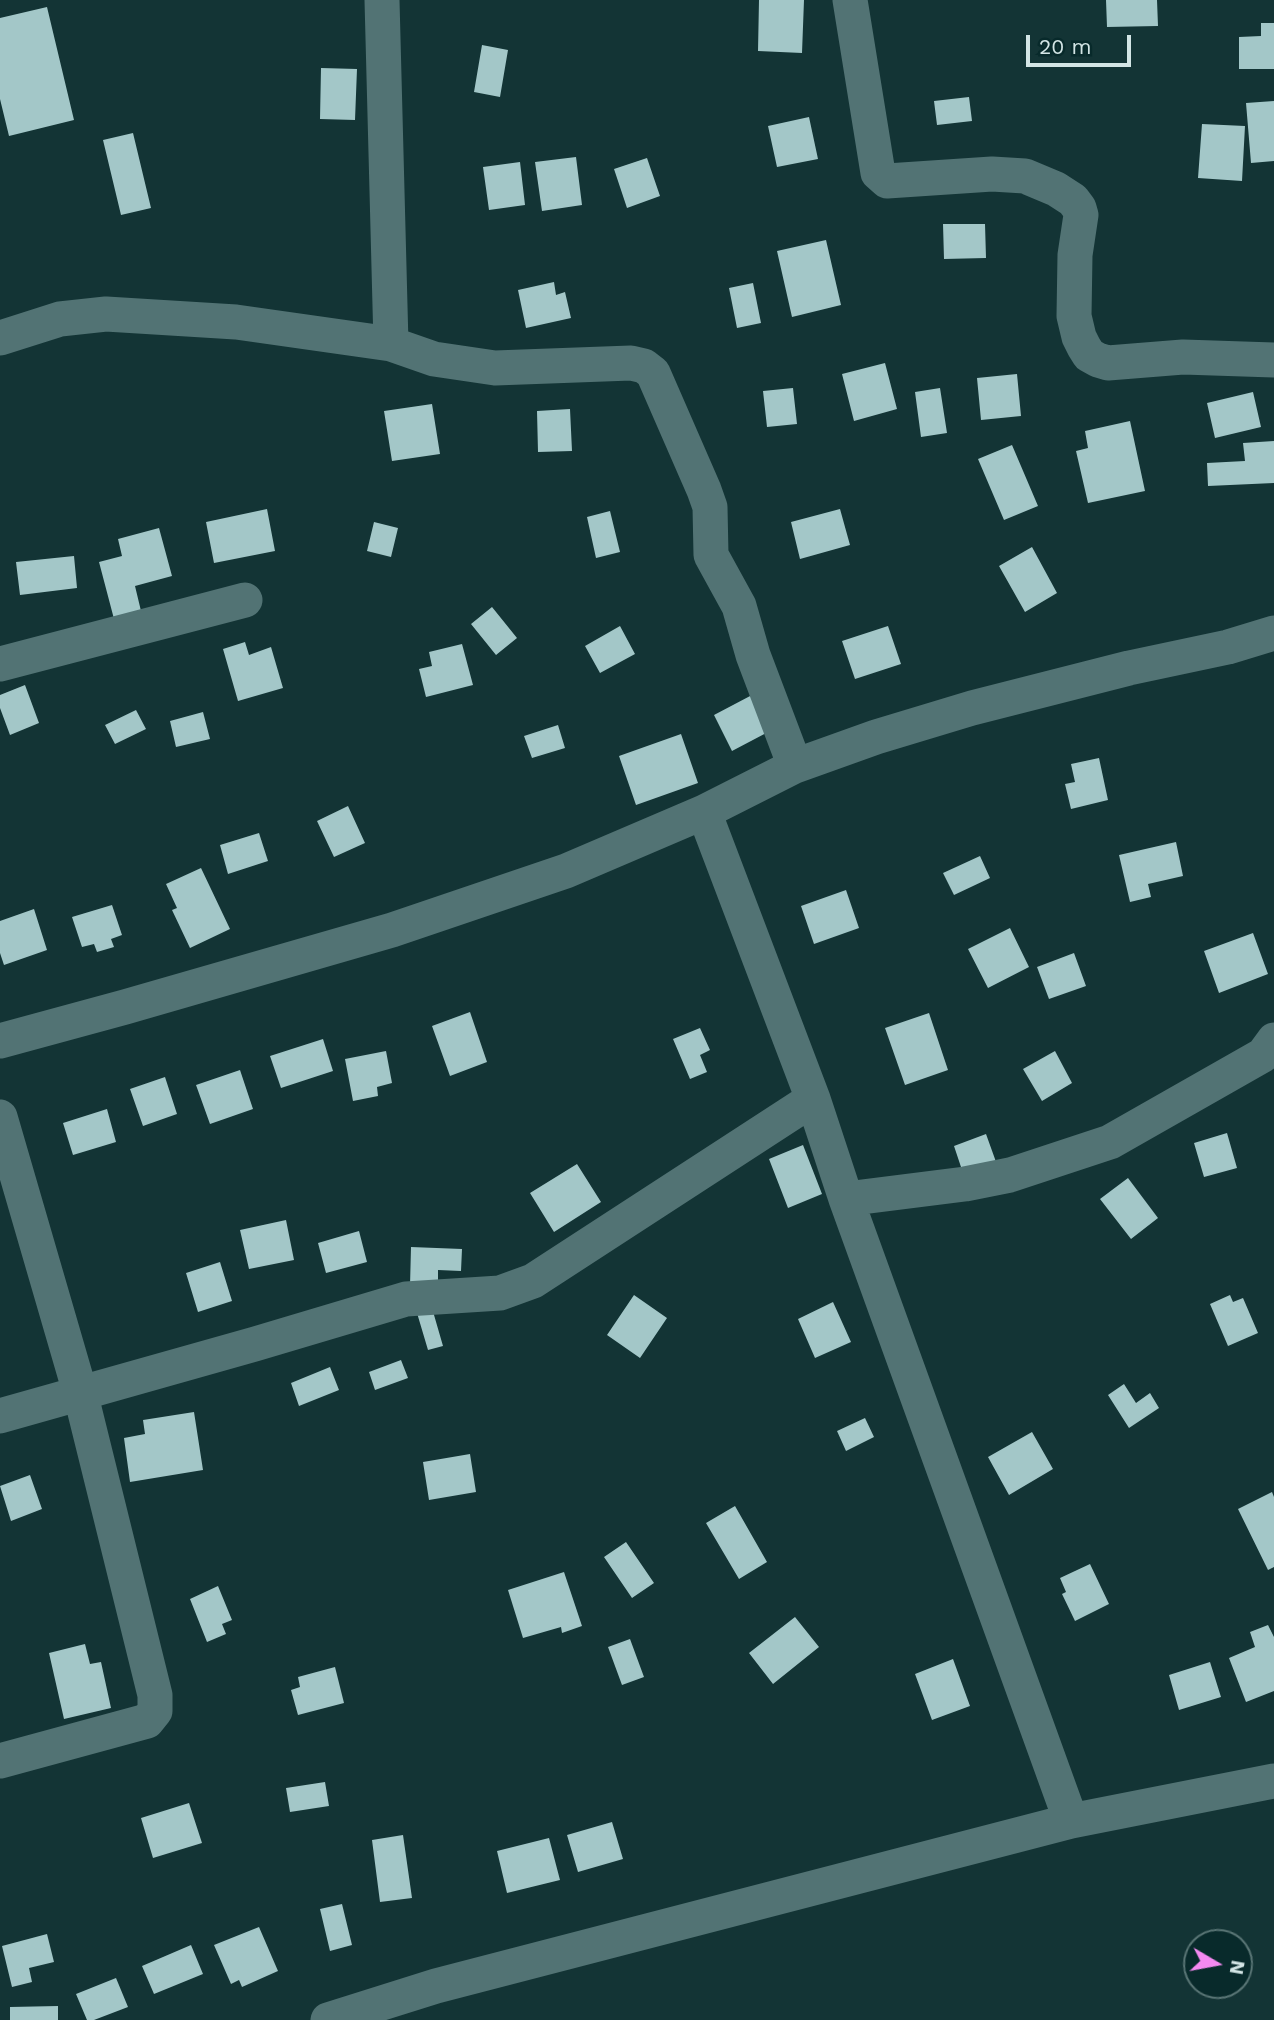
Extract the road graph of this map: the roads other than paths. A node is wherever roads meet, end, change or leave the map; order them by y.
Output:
1 (382, 0) edge
2 (850, 0) edge
3 (0, 338) edge
4 (391, 344) junction
5 (1274, 360) edge
6 (245, 600) dead end
7 (1274, 633) edge
8 (0, 663) edge
9 (795, 766) junction
10 (704, 812) junction
11 (0, 1041) edge
12 (1270, 1060) edge
13 (813, 1099) junction
14 (0, 1117) edge
15 (846, 1199) junction
16 (80, 1391) junction
17 (0, 1416) edge
18 (0, 1761) edge
19 (1274, 1781) edge
20 (1071, 1821) junction
21 (328, 2020) edge

1 - 4 street
2 - 5 street
3 - 4 street
4 - 9 street
6 - 8 street
7 - 9 street
9 - 10 street
10 - 11 street
10 - 13 street
12 - 15 street
13 - 15 street
13 - 16 street
14 - 16 street
15 - 20 street
16 - 17 street
16 - 18 street
19 - 20 street
20 - 21 street

